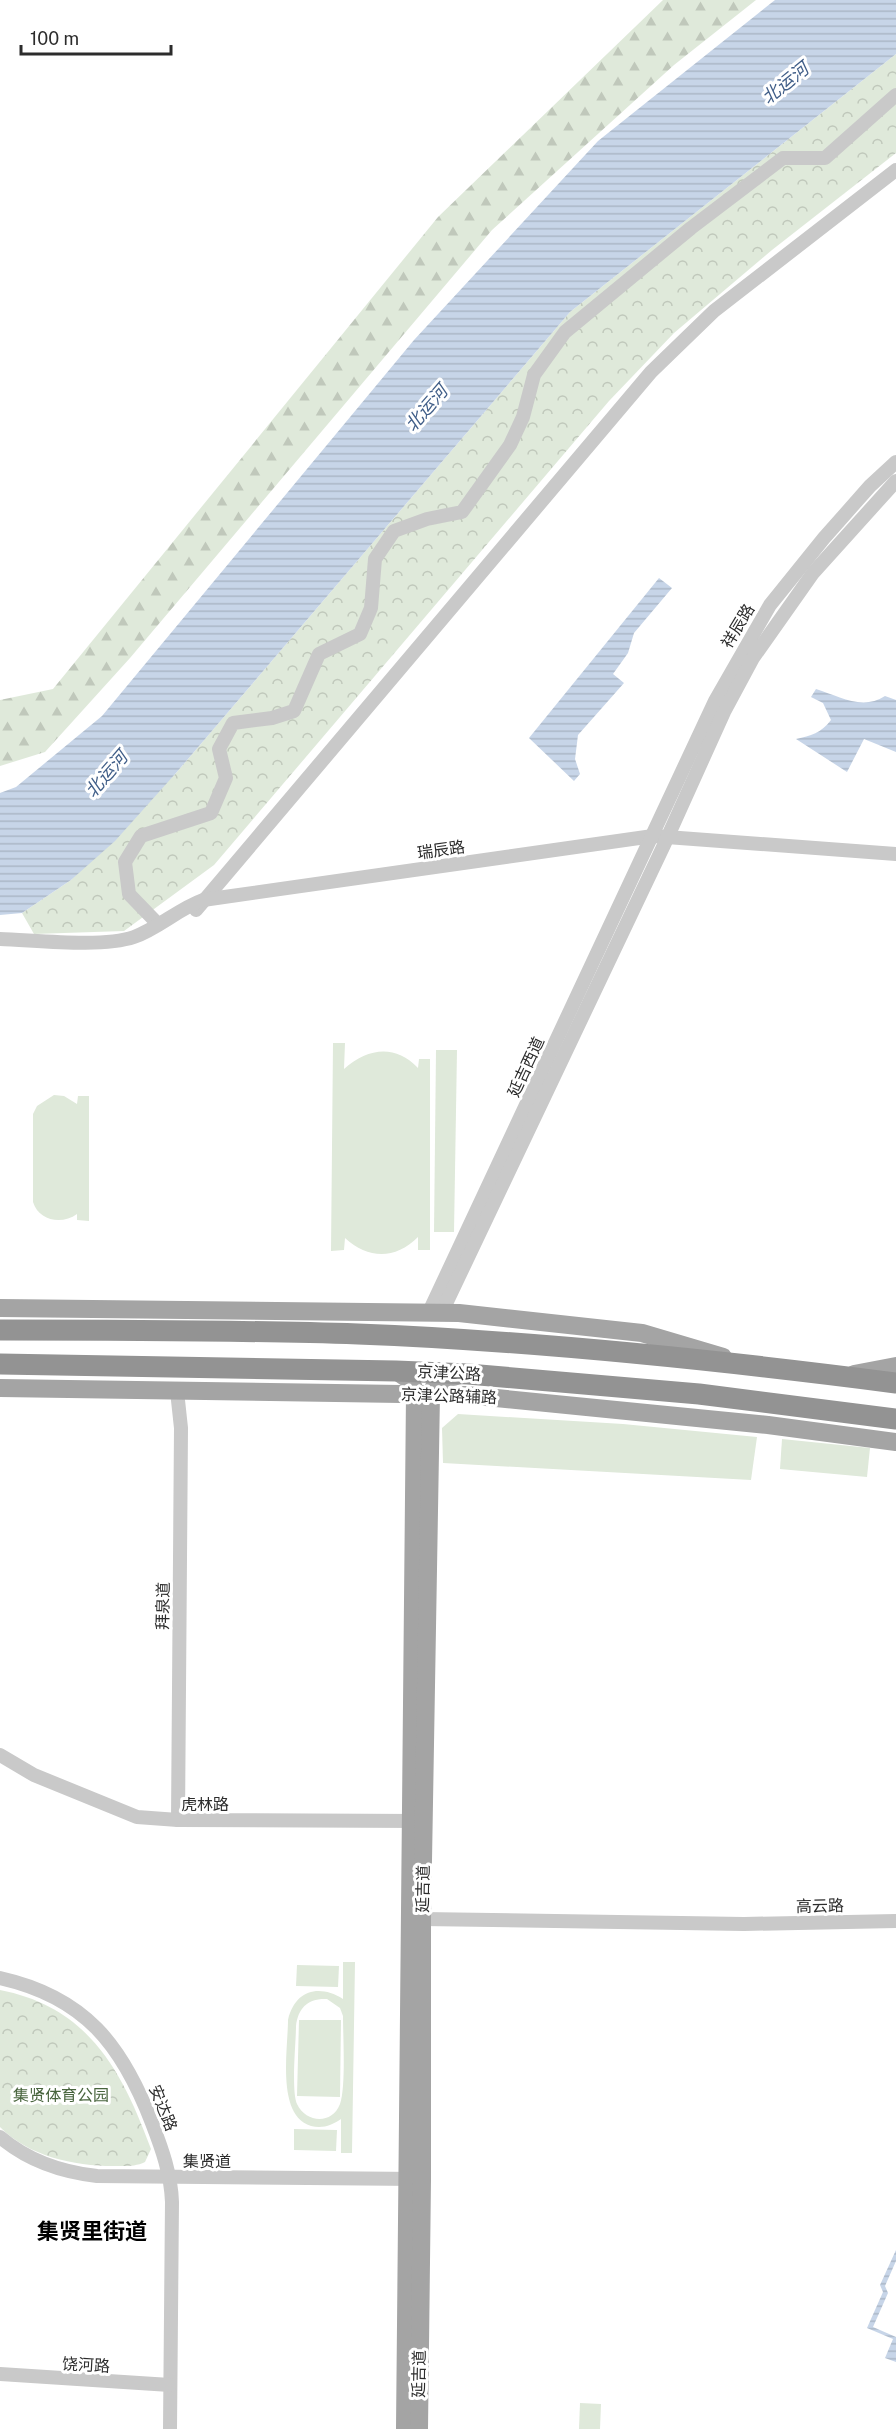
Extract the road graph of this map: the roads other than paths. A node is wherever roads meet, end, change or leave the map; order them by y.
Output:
1 (896, 95) edge
2 (896, 170) edge
3 (896, 462) edge
4 (896, 481) edge
5 (672, 812) junction
6 (666, 840) junction
7 (650, 841) junction
8 (626, 844) junction
9 (896, 854) edge
10 (896, 860) edge
11 (200, 905) junction
12 (158, 924) junction
13 (0, 939) edge
14 (0, 944) edge
15 (0, 1308) edge
16 (436, 1312) junction
17 (0, 1330) edge
18 (0, 1364) edge
19 (896, 1366) edge
20 (759, 1368) junction
21 (396, 1371) junction
22 (468, 1374) junction
23 (845, 1376) junction
24 (896, 1383) edge
25 (0, 1388) edge
26 (177, 1391) junction
27 (423, 1394) junction
28 (862, 1415) junction
29 (896, 1419) edge
30 (811, 1431) junction
31 (896, 1442) edge
32 (0, 1755) edge
33 (178, 1820) junction
34 (417, 1820) junction
35 (422, 1919) junction
36 (896, 1921) edge
37 (0, 1980) edge
38 (0, 2137) edge
39 (0, 2143) edge
40 (168, 2180) junction
41 (415, 2182) junction
42 (0, 2374) edge
43 (167, 2385) junction
44 (164, 2429) edge
45 (170, 2429) edge
46 (405, 2429) edge
47 (419, 2429) edge

1 - 12 street
2 - 11 street
3 - 5 street, 祥辰路
4 - 5 street, 祥辰路
5 - 6 street, 祥辰路
5 - 7 street
5 - 8 street
6 - 7 street, 瑞辰路
6 - 9 street, 瑞辰路
6 - 10 street, 瑞辰路
6 - 16 street, 延吉西道
7 - 8 street, 瑞辰路
7 - 16 street, 延吉西道
8 - 11 street, 瑞辰路
11 - 12 street, 瑞辰路
11 - 14 street, 瑞辰路
12 - 13 street, 瑞辰路
15 - 16 main road
16 - 20 main road
17 - 20 highway, 京津公路
18 - 21 highway, 京津公路
19 - 23 main road
20 - 23 highway, 京津公路
21 - 22 highway, 京津公路
21 - 27 main road
22 - 27 main road
22 - 28 highway, 京津公路
23 - 24 highway, 京津公路
25 - 26 main road, 京津公路辅路
26 - 27 main road, 京津公路辅路
26 - 33 street, 拜泉道
27 - 30 main road, 京津公路辅路
27 - 34 main road, 延吉道
28 - 29 highway, 京津公路
28 - 30 main road
30 - 31 main road, 京津公路辅路
32 - 33 street, 虎林路
33 - 34 street, 虎林路
34 - 35 main road, 延吉道
34 - 41 main road, 延吉道
35 - 36 street, 高云路
35 - 41 main road, 延吉道
37 - 40 street, 安达路
38 - 40 street, 集贤道
39 - 40 street, 集贤道
40 - 41 street, 集贤道
40 - 43 street, 安达路
41 - 46 main road, 延吉道
41 - 47 main road, 延吉道
42 - 43 street, 饶河路
43 - 44 street, 安达路
43 - 45 street, 安达路

